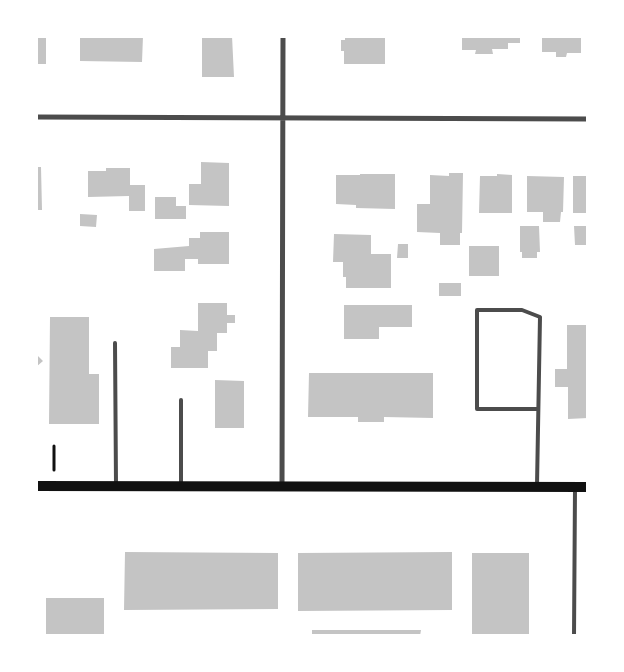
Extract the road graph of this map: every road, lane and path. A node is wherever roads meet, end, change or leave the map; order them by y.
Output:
1 (284, 36) edge
2 (36, 117) edge
3 (284, 119) junction
4 (588, 119) edge
5 (115, 342) dead end
6 (181, 400) dead end
7 (538, 409) junction
8 (54, 446) dead end
9 (36, 486) edge
10 (54, 486) junction
11 (116, 487) junction
12 (181, 487) junction
13 (282, 487) junction
14 (537, 487) junction
15 (576, 487) junction
16 (588, 487) edge
17 (574, 636) edge

1 - 3 street
2 - 3 street
3 - 4 street
3 - 13 street
5 - 11 lane
6 - 12 lane
7 - 7 lane
7 - 14 lane
8 - 10 path
9 - 10 main road
10 - 11 main road
11 - 12 main road
12 - 13 main road
13 - 14 main road
14 - 15 main road
15 - 16 main road
15 - 17 lane

